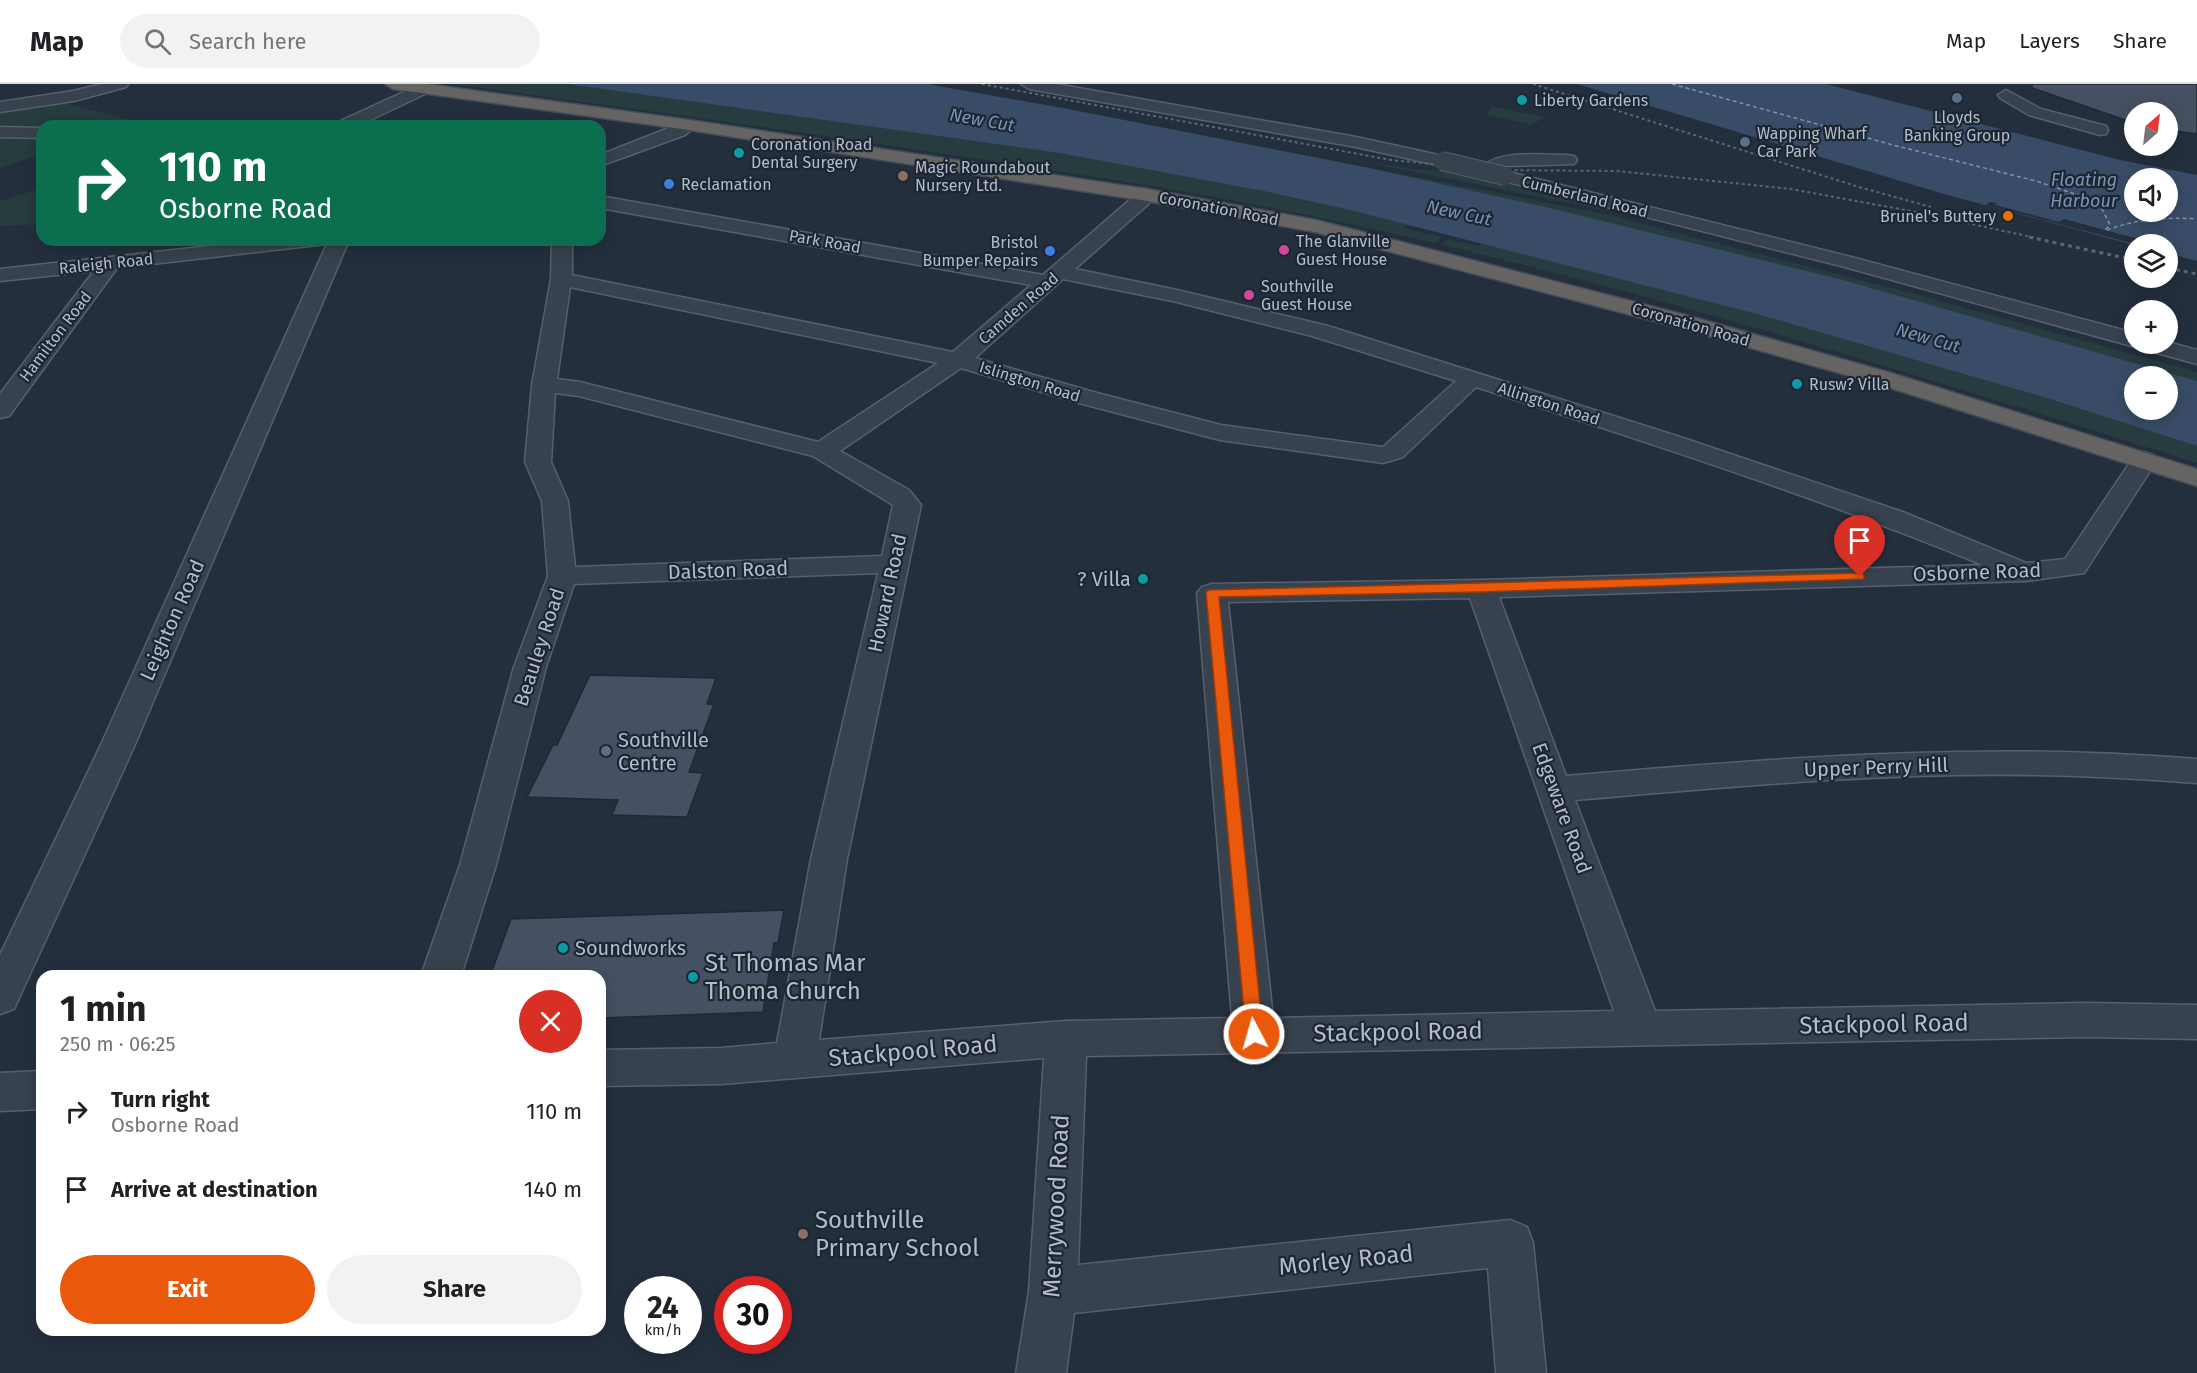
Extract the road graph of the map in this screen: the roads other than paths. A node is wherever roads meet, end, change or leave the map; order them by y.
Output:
1 (120, 84) edge
2 (393, 84) edge
3 (1029, 84) edge
4 (425, 88) junction
5 (2004, 89) edge
6 (0, 107) edge
7 (357, 120) edge
8 (2014, 120) dead end
9 (689, 124) junction
10 (2100, 130) dead end
11 (0, 132) edge
12 (36, 133) edge
13 (606, 159) edge
14 (1568, 160) dead end
15 (1500, 170) junction
16 (1147, 195) junction
17 (606, 203) edge
18 (263, 246) edge
19 (336, 246) edge
20 (562, 246) edge
21 (111, 262) junction
22 (0, 274) edge
23 (1054, 277) junction
24 (561, 279) junction
25 (2124, 337) edge
26 (2178, 352) edge
27 (2197, 357) edge
28 (958, 360) junction
29 (1472, 378) junction
30 (544, 385) junction
31 (0, 411) edge
32 (822, 451) junction
33 (2144, 460) junction
34 (2197, 478) edge
35 (894, 564) junction
36 (2026, 572) junction
37 (562, 576) junction
38 (1481, 589) junction
39 (2197, 771) edge
40 (1555, 789) junction
41 (443, 970) edge
42 (0, 998) edge
43 (2197, 1022) edge
44 (1641, 1029) junction
45 (1254, 1034) junction
46 (1066, 1039) junction
47 (795, 1061) junction
48 (606, 1068) edge
49 (36, 1090) edge
50 (0, 1092) edge
51 (1053, 1291) junction
52 (1041, 1373) edge
53 (1521, 1373) edge

1 - 6 street
2 - 4 highway, Coronation Road
3 - 15 street, Cumberland Road, bridge
4 - 7 street
4 - 9 highway, Coronation Road
5 - 8 street
5 - 10 street
9 - 13 street
9 - 16 highway, Coronation Road
11 - 12 street
14 - 15 street
15 - 25 street, Cumberland Road
16 - 23 street, Camden Road
16 - 33 highway, Coronation Road
17 - 23 street, Park Road
18 - 21 street, Raleigh Road
19 - 42 street, Leighton Road
20 - 24 street, Beauley Road
21 - 22 street, Raleigh Road
21 - 31 street, Hamilton Road
23 - 28 street, Camden Road
23 - 29 street, Allington Road
24 - 28 street, Islington Road
24 - 30 street, Beauley Road
26 - 27 street
28 - 29 street, Islington Road
28 - 32 street, Camden Road
29 - 36 street, Allington Road
30 - 32 street, Howard Road
30 - 37 street, Beauley Road
32 - 35 street, Howard Road
33 - 34 highway, Coronation Road
33 - 36 street, Osborne Road
35 - 37 street, Dalston Road
35 - 47 street, Howard Road
36 - 38 street, Osborne Road
37 - 41 street, Beauley Road
38 - 40 street, Edgeware Road
38 - 45 street, Osborne Road
39 - 40 street, Upper Perry Hill
40 - 44 street, Edgeware Road
43 - 44 street, Stackpool Road
44 - 45 street, Stackpool Road
45 - 46 street, Stackpool Road
46 - 47 street, Stackpool Road
46 - 51 street, Merrywood Road
47 - 48 street, Stackpool Road
49 - 50 street
51 - 52 street, Merrywood Road
51 - 53 street, Morley Road

